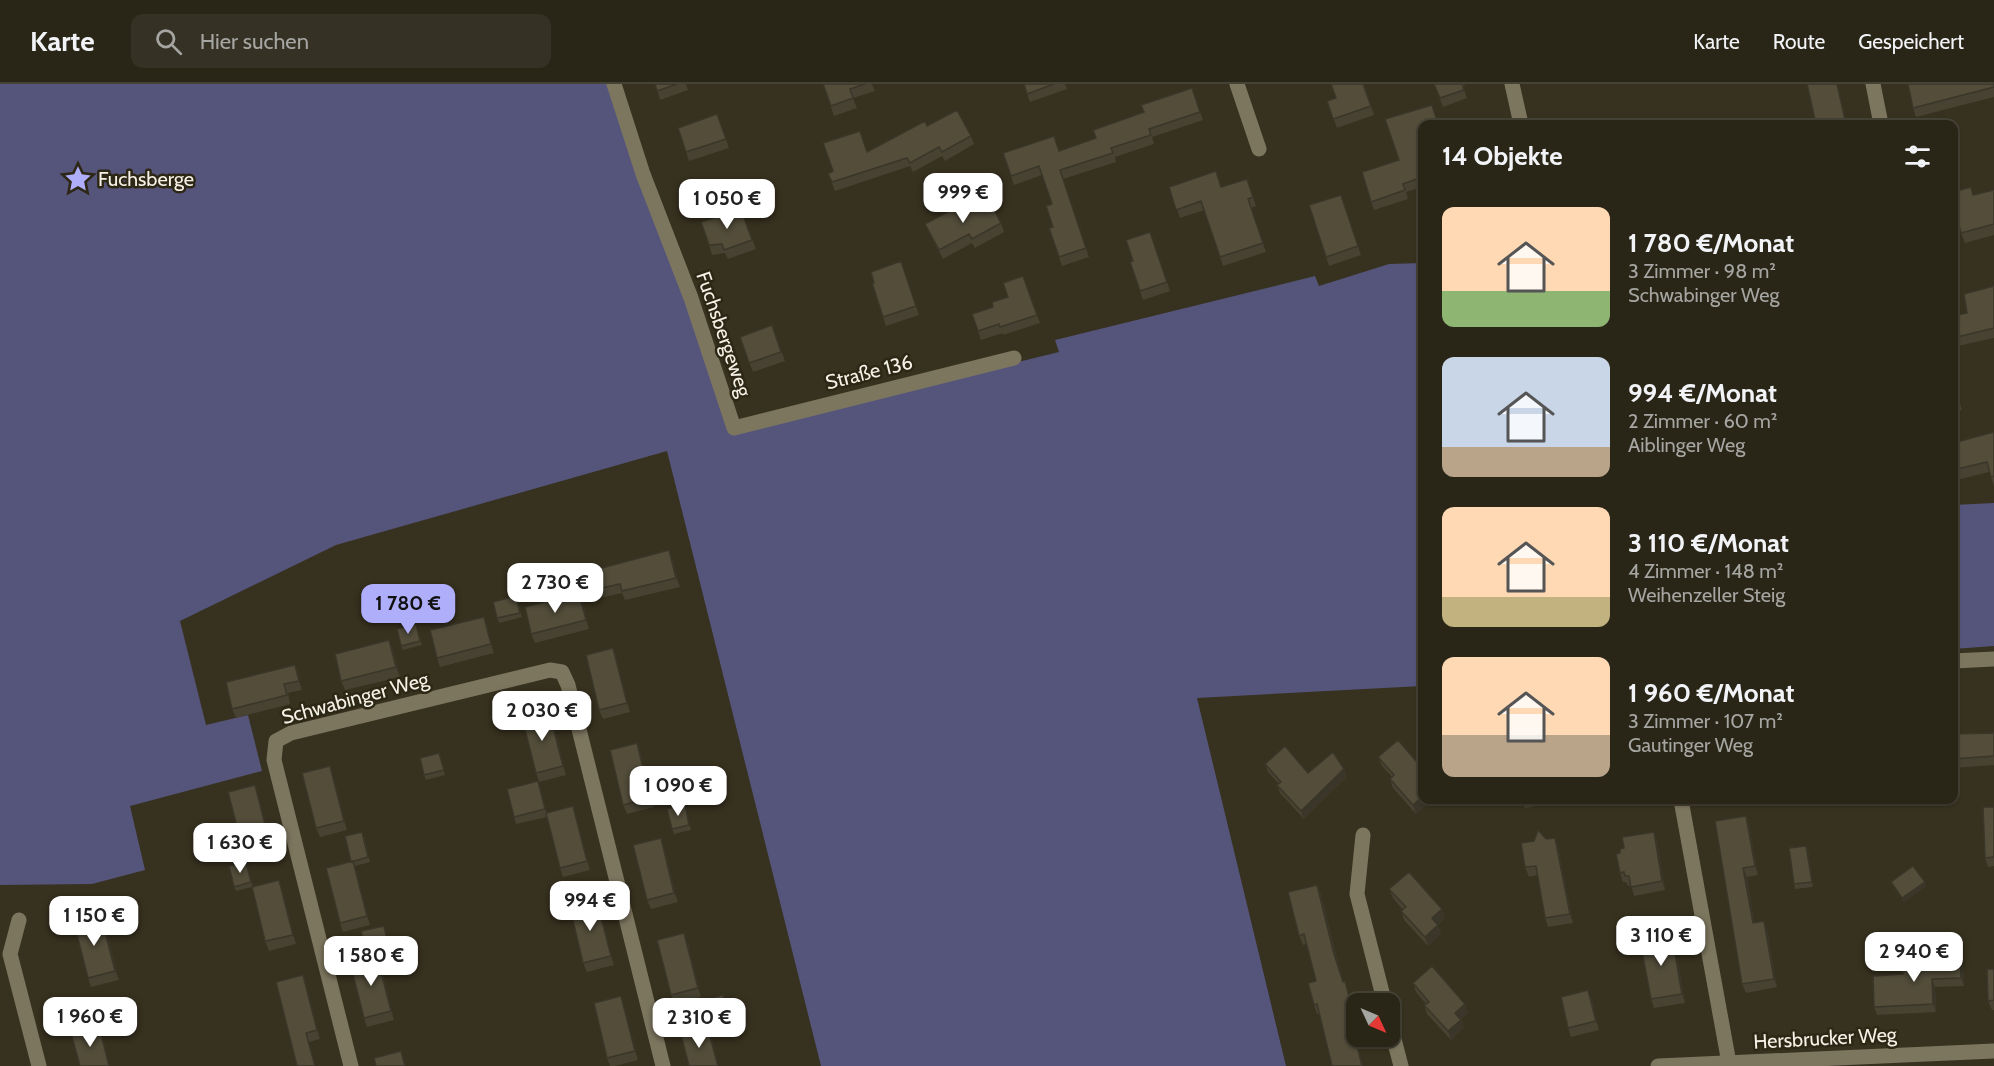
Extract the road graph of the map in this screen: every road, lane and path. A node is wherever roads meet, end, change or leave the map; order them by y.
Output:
1 (614, 84) edge
2 (1238, 84) edge
3 (1512, 84) edge
4 (1873, 84) edge
5 (1520, 120) edge
6 (1880, 120) edge
7 (1259, 149) dead end
8 (1014, 358) dead end
9 (734, 428) joint
10 (1994, 659) edge
11 (1958, 662) edge
12 (1683, 804) edge
13 (1363, 835) dead end
14 (19, 920) dead end
15 (1382, 993) edge
16 (1396, 1047) edge
17 (1994, 1051) edge
18 (1729, 1063) junction
19 (39, 1066) edge
20 (351, 1066) edge
21 (663, 1066) edge
22 (1401, 1066) edge
23 (1658, 1066) edge

1 - 9 street, Fuchsbergeweg
2 - 7 street
3 - 5 street
4 - 6 street
8 - 9 street, Straße 136
10 - 11 street
12 - 18 street
13 - 15 street
14 - 19 street
16 - 22 street
17 - 18 street, Hersbrucker Weg
18 - 23 street, Hersbrucker Weg
20 - 21 street, Schwabinger Weg

